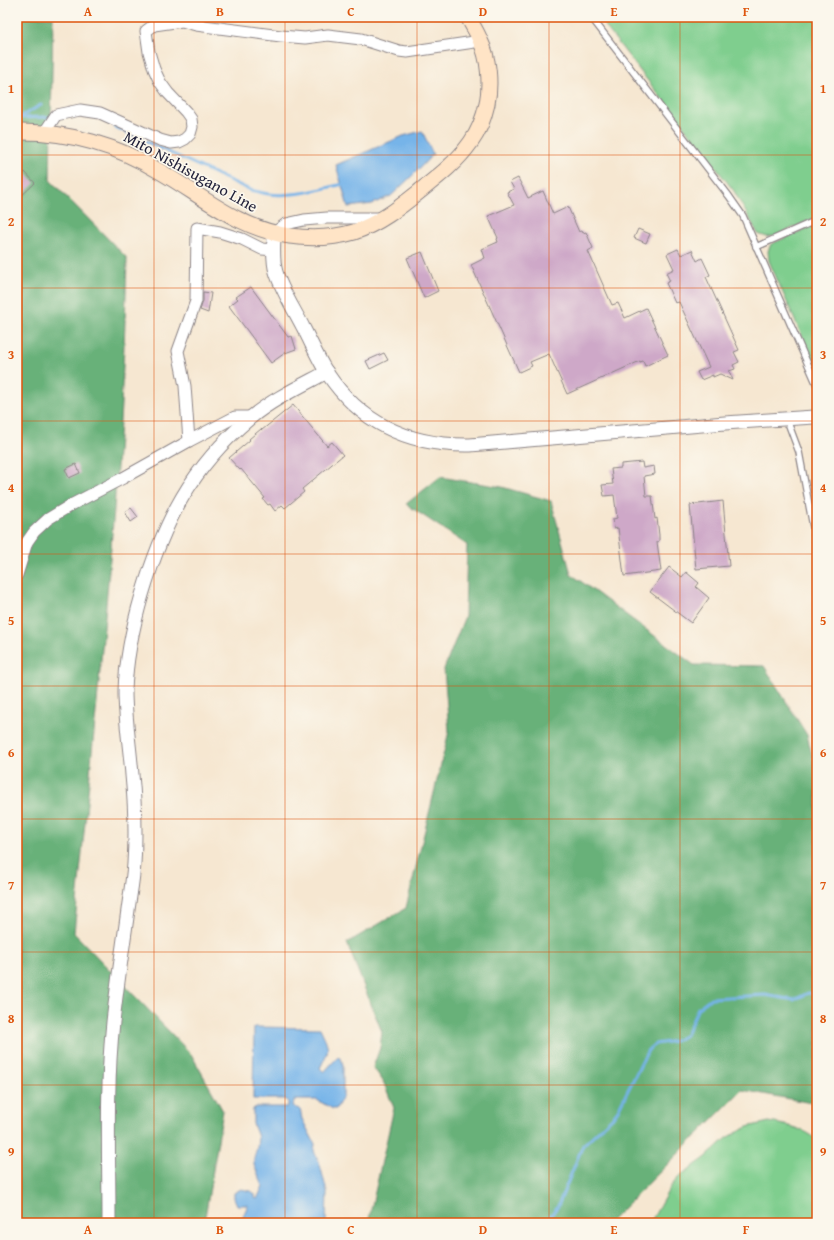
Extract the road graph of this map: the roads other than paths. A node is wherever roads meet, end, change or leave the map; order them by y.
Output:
1 (468, 17) edge
2 (591, 17) edge
3 (481, 41) junction
4 (17, 132) edge
5 (44, 132) junction
6 (817, 220) edge
7 (274, 233) junction
8 (756, 247) junction
9 (274, 250) junction
10 (327, 372) junction
11 (817, 385) edge
12 (252, 417) junction
13 (814, 417) dead end
14 (787, 419) junction
15 (189, 441) junction
16 (817, 548) edge
17 (17, 574) edge
18 (109, 1223) edge

1 - 3 main road, Mito Nishisugano Line
2 - 8 lane
3 - 5 street
3 - 7 main road, Mito Nishisugano Line
4 - 5 main road, Mito Nishisugano Line
5 - 7 main road, Mito Nishisugano Line
6 - 8 lane
7 - 9 street
8 - 11 lane
9 - 10 street
9 - 15 street
10 - 12 street
10 - 14 street
12 - 15 street
12 - 18 street
13 - 14 street
14 - 16 lane
15 - 17 street

